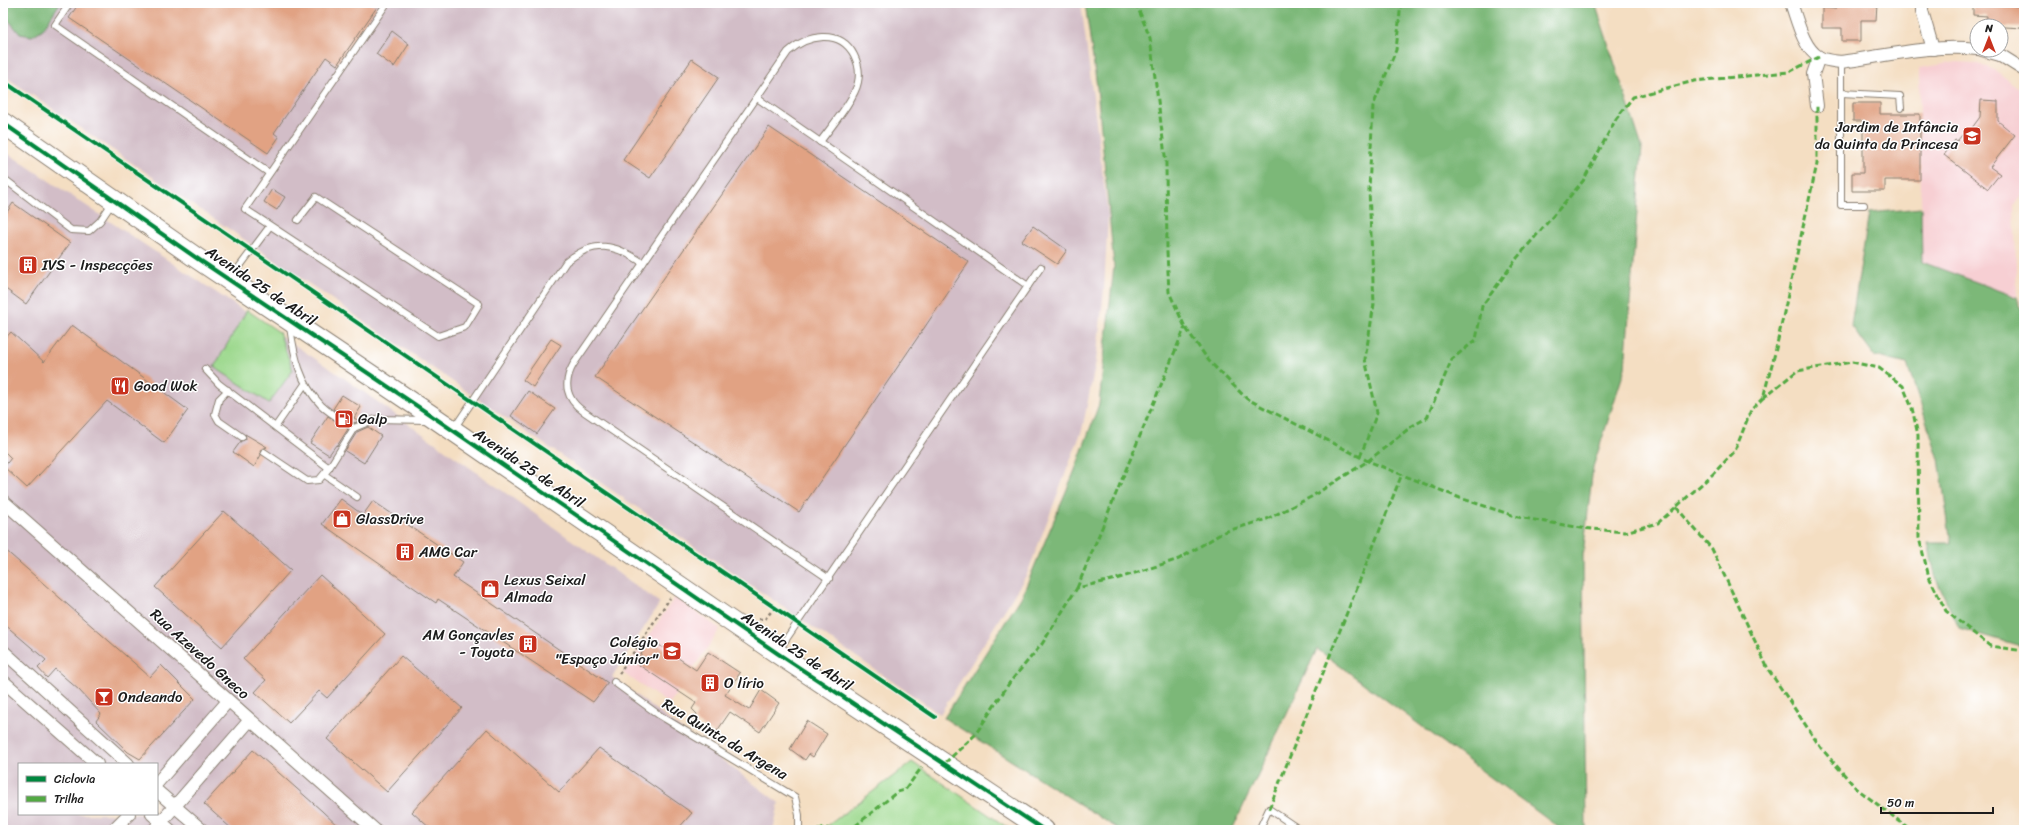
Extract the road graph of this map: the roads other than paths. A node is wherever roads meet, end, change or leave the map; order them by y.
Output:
1 (70, 3) edge
2 (387, 3) edge
3 (1791, 3) edge
4 (1912, 3) edge
5 (1922, 7) edge
6 (1969, 48) edge
7 (1932, 49) junction
8 (1819, 57) junction
9 (2005, 58) edge
10 (1841, 62) junction
11 (2024, 70) edge
12 (1841, 93) junction
13 (757, 98) junction
14 (1817, 106) dead end
15 (1901, 108) dead end
16 (3, 123) edge
17 (3, 134) edge
18 (820, 142) junction
19 (37, 149) junction
20 (269, 173) junction
21 (3, 178) edge
22 (114, 201) junction
23 (1864, 205) dead end
24 (298, 220) dead end
25 (270, 226) junction
26 (643, 263) junction
27 (1041, 267) dead end
28 (230, 280) junction
29 (1028, 286) junction
30 (289, 319) junction
31 (205, 369) dead end
32 (305, 384) junction
33 (228, 390) junction
34 (445, 425) junction
35 (276, 426) junction
36 (354, 428) junction
37 (242, 437) dead end
38 (264, 452) dead end
39 (329, 468) junction
40 (325, 475) junction
41 (357, 497) dead end
42 (3, 501) edge
43 (828, 579) junction
44 (3, 651) edge
45 (777, 653) junction
46 (3, 681) edge
47 (614, 682) road end
48 (228, 701) junction
49 (250, 720) junction
50 (95, 763) edge
51 (127, 763) edge
52 (158, 782) edge
53 (158, 792) edge
54 (175, 806) junction
55 (127, 815) edge
56 (159, 824) edge
57 (113, 830) edge
58 (202, 830) edge
59 (376, 830) edge
60 (799, 830) edge
61 (1044, 830) edge
62 (1259, 830) edge
63 (1300, 830) edge

1 - 20 lane
2 - 20 lane
3 - 8 street
4 - 5 street
5 - 7 street
6 - 7 street
7 - 10 street
8 - 10 street
8 - 14 street
9 - 11 street
10 - 12 lane
12 - 15 lane
12 - 23 lane
13 - 18 lane
13 - 18 lane
13 - 26 lane
16 - 19 main road, Avenida 25 de Abril
17 - 19 main road, Avenida 25 de Abril
18 - 29 lane
19 - 22 main road, Avenida 25 de Abril
20 - 25 lane
21 - 22 lane
22 - 28 main road, Avenida 25 de Abril
24 - 25 lane
25 - 28 lane
26 - 34 lane
26 - 43 lane
27 - 29 lane
28 - 30 main road, Avenida 25 de Abril
29 - 43 lane
30 - 32 lane
30 - 34 main road, Avenida 25 de Abril
31 - 33 lane
32 - 35 lane
32 - 36 lane
33 - 35 lane
33 - 37 lane
34 - 36 lane
34 - 45 main road, Avenida 25 de Abril
35 - 39 lane
36 - 39 lane
38 - 40 lane
39 - 40 lane
40 - 41 lane
42 - 48 street, Rua Azevedo Gneco
43 - 45 lane
44 - 51 street
45 - 61 main road, Avenida 25 de Abril
46 - 50 street
47 - 60 lane, Rua Quinta da Argena
48 - 49 street, Rua Azevedo Gneco
48 - 52 street
49 - 54 street
49 - 59 street, Rua Azevedo Gneco
53 - 54 street
54 - 56 street
54 - 58 street
55 - 57 street
62 - 63 lane

